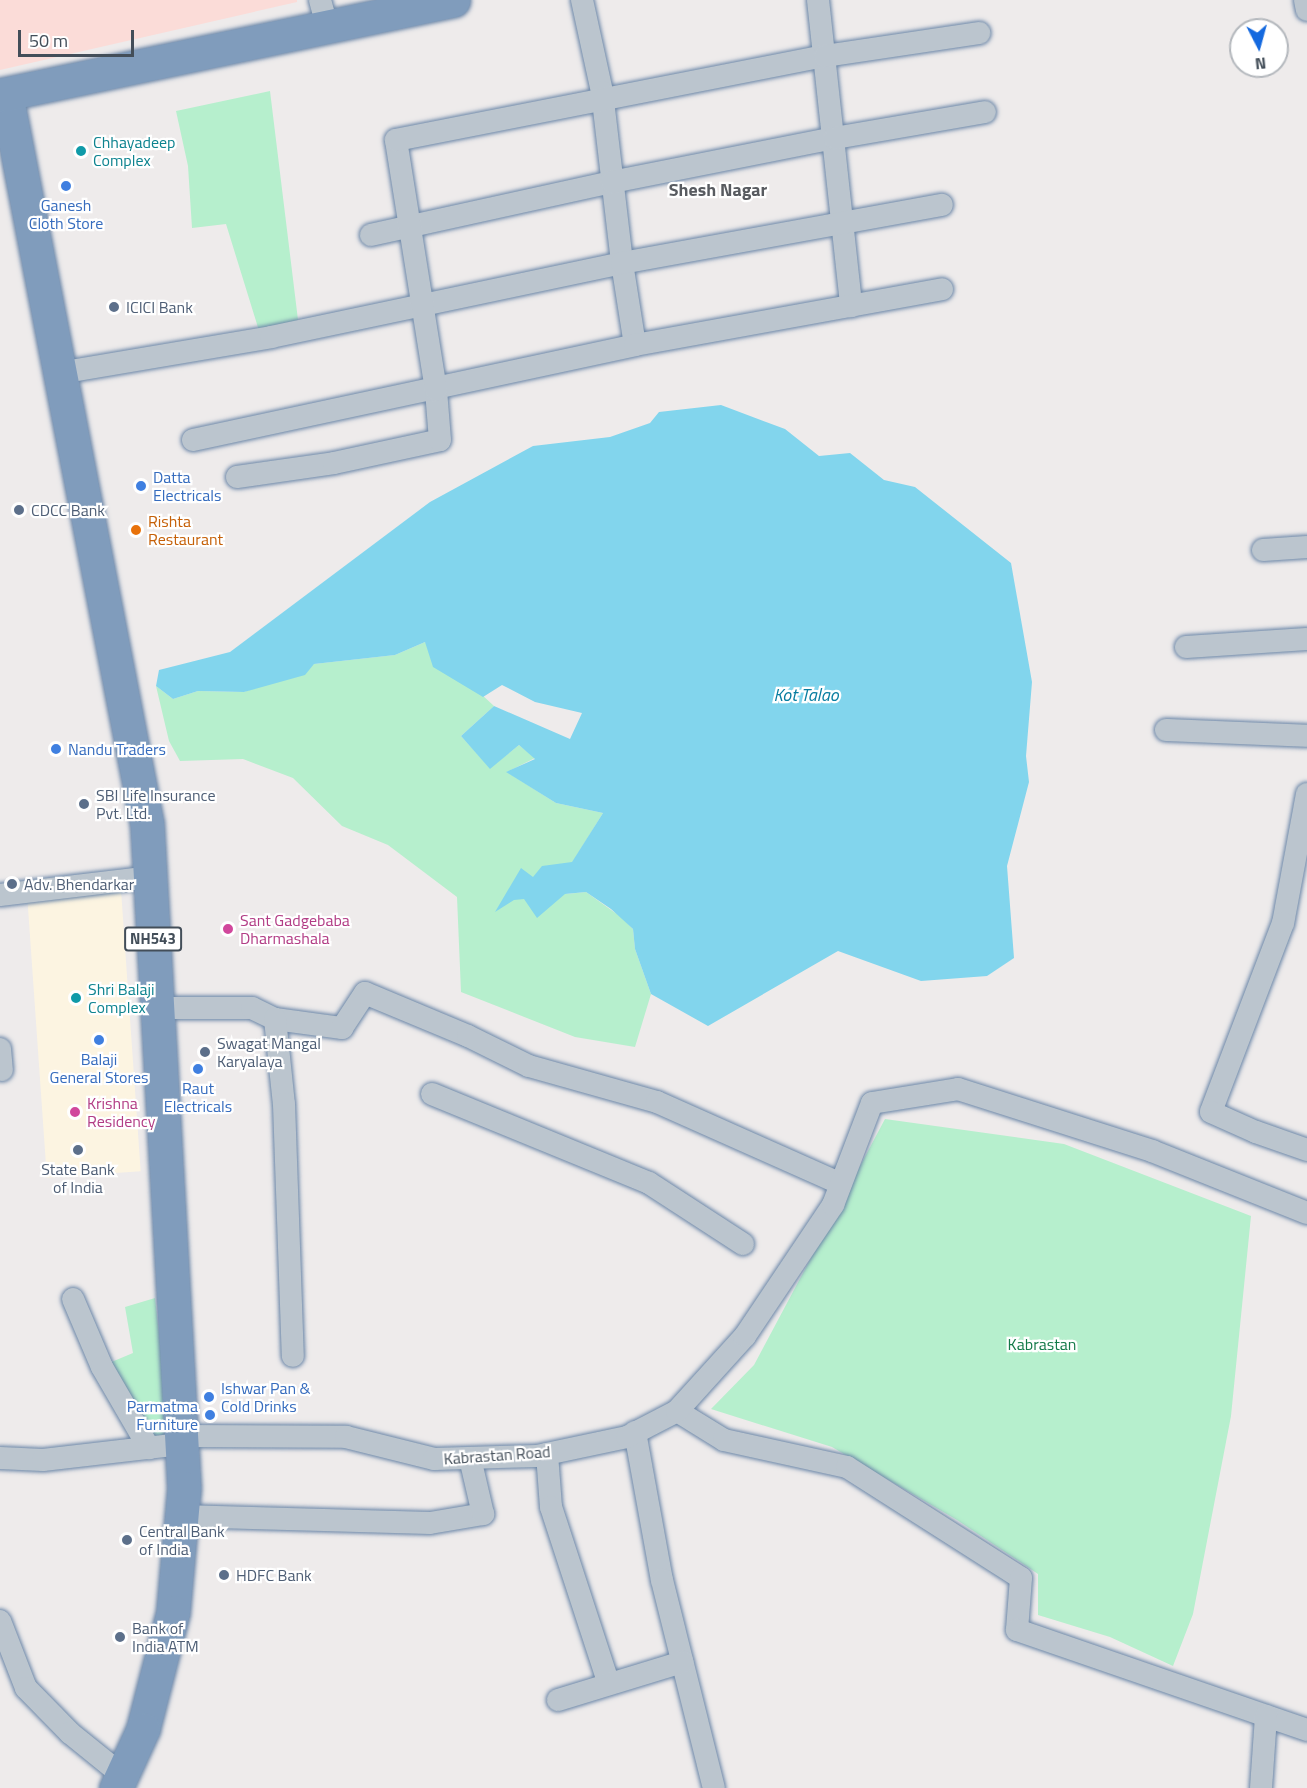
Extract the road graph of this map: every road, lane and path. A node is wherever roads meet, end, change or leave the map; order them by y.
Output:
1 (453, 0) edge
2 (582, 0) edge
3 (818, 0) edge
4 (1305, 0) edge
5 (1307, 10) edge
6 (324, 13) edge
7 (979, 33) dead end
8 (825, 56) junction
9 (3, 94) edge
10 (603, 100) junction
11 (986, 112) dead end
12 (835, 138) junction
13 (612, 182) junction
14 (942, 205) dead end
15 (842, 225) junction
16 (410, 227) junction
17 (371, 235) dead end
18 (622, 263) junction
19 (942, 289) dead end
20 (421, 306) junction
21 (851, 306) junction
22 (635, 345) junction
23 (59, 373) junction
24 (435, 390) junction
25 (194, 440) dead end
26 (237, 477) dead end
27 (1307, 547) edge
28 (1263, 550) dead end
29 (1307, 639) edge
30 (1186, 647) dead end
31 (1166, 730) dead end
32 (1307, 735) edge
33 (1307, 794) edge
34 (1300, 856) edge
35 (150, 877) junction
36 (0, 895) edge
37 (157, 1008) junction
38 (275, 1019) junction
39 (432, 1094) dead end
40 (1307, 1150) edge
41 (841, 1184) junction
42 (1307, 1213) edge
43 (743, 1244) dead end
44 (73, 1299) dead end
45 (293, 1356) dead end
46 (677, 1411) junction
47 (635, 1432) junction
48 (181, 1440) junction
49 (149, 1448) junction
50 (547, 1454) junction
51 (0, 1458) edge
52 (470, 1458) junction
53 (181, 1516) junction
54 (0, 1622) edge
55 (682, 1662) junction
56 (609, 1684) junction
57 (558, 1700) dead end
58 (1266, 1716) junction
59 (1307, 1730) edge
60 (119, 1781) edge
61 (714, 1788) edge
62 (1261, 1788) edge

1 - 6 highway
2 - 10 street
3 - 8 street
4 - 5 street
6 - 9 highway
7 - 8 street
8 - 10 street
8 - 12 street
9 - 23 highway, NH543
10 - 13 street
10 - 16 street
11 - 12 street
12 - 13 street
12 - 15 street
13 - 16 street
13 - 18 street
14 - 15 street
15 - 18 street
15 - 21 street
16 - 17 street
16 - 20 street
18 - 20 street
18 - 22 street
19 - 21 street
20 - 23 street
20 - 24 street
21 - 22 street
22 - 24 street
23 - 35 highway, NH543
24 - 25 street
24 - 26 street
27 - 28 street
29 - 30 street
31 - 32 street
33 - 34 street
34 - 40 street
35 - 36 street
35 - 37 highway, NH543
37 - 38 street
37 - 48 highway, NH543
38 - 41 street
38 - 45 street
39 - 43 street
41 - 42 street, Kabrastan Road
41 - 46 street, Kabrastan Road
44 - 49 street
46 - 47 street, Kabrastan Road
46 - 58 street
47 - 50 street, Kabrastan Road
47 - 55 street
48 - 49 street, Kabrastan Road
48 - 52 street, Kabrastan Road
48 - 53 highway, NH543
49 - 51 street, Kabrastan Road
50 - 52 street, Kabrastan Road
50 - 56 street
52 - 53 street
53 - 60 highway, NH543
54 - 60 street
55 - 56 street
55 - 61 street
56 - 57 street
58 - 59 street
58 - 62 street

